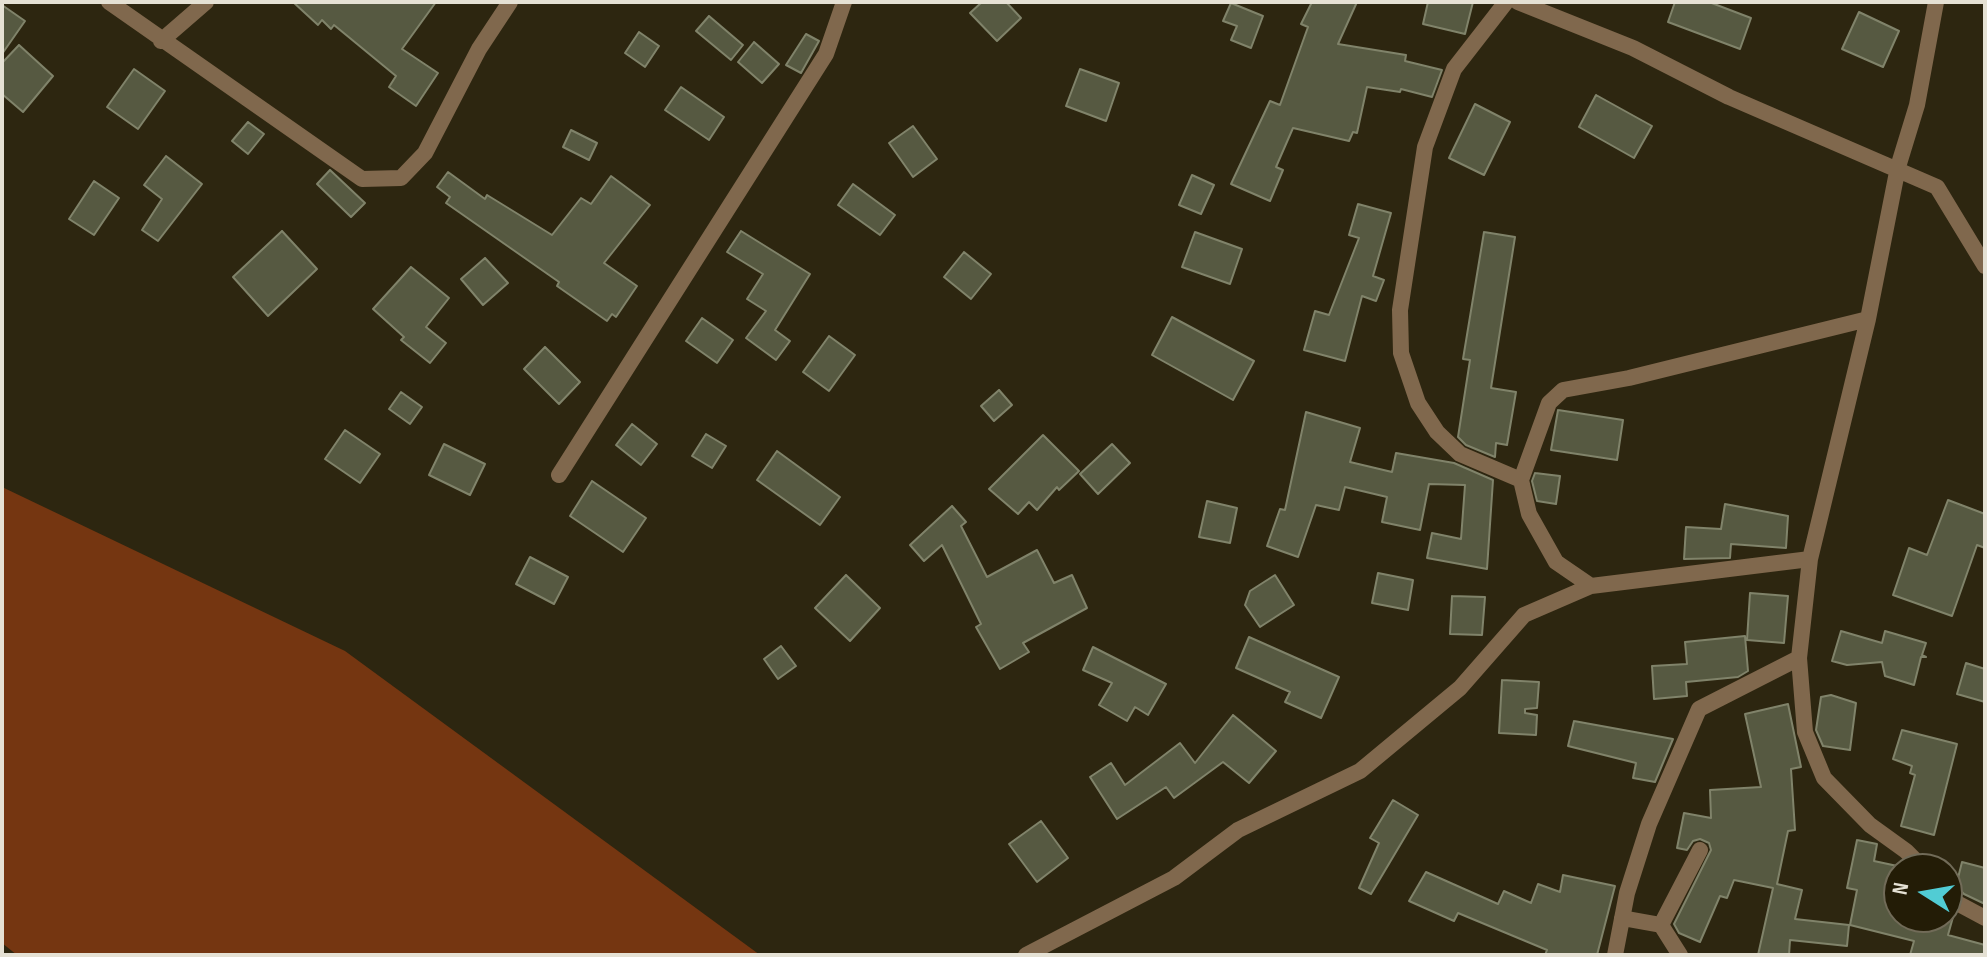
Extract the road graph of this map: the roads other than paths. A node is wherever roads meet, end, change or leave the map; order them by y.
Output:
1 (109, 2) edge
2 (206, 2) edge
3 (510, 2) edge
4 (844, 2) edge
5 (1506, 2) edge
6 (1518, 2) edge
7 (1936, 2) edge
8 (161, 41) junction
9 (1898, 167) junction
10 (1985, 266) edge
11 (1868, 319) junction
12 (559, 475) dead end
13 (1521, 480) junction
14 (1810, 559) junction
15 (1591, 586) junction
16 (1799, 658) junction
17 (1700, 850) dead end
18 (1908, 853) edge
19 (1963, 906) edge
20 (1622, 918) junction
21 (1985, 918) edge
22 (1661, 925) junction
23 (1026, 955) edge
24 (1615, 955) edge
25 (1680, 955) edge

1 - 8 street
2 - 8 street
3 - 8 street
4 - 12 street
5 - 13 street
6 - 9 street
7 - 9 street
9 - 10 street
9 - 11 street
11 - 13 street
11 - 14 street
13 - 15 street
14 - 15 street
14 - 16 street
15 - 23 street
16 - 18 street
16 - 20 street
17 - 22 street
19 - 21 street
20 - 22 street
20 - 24 street
22 - 25 street

